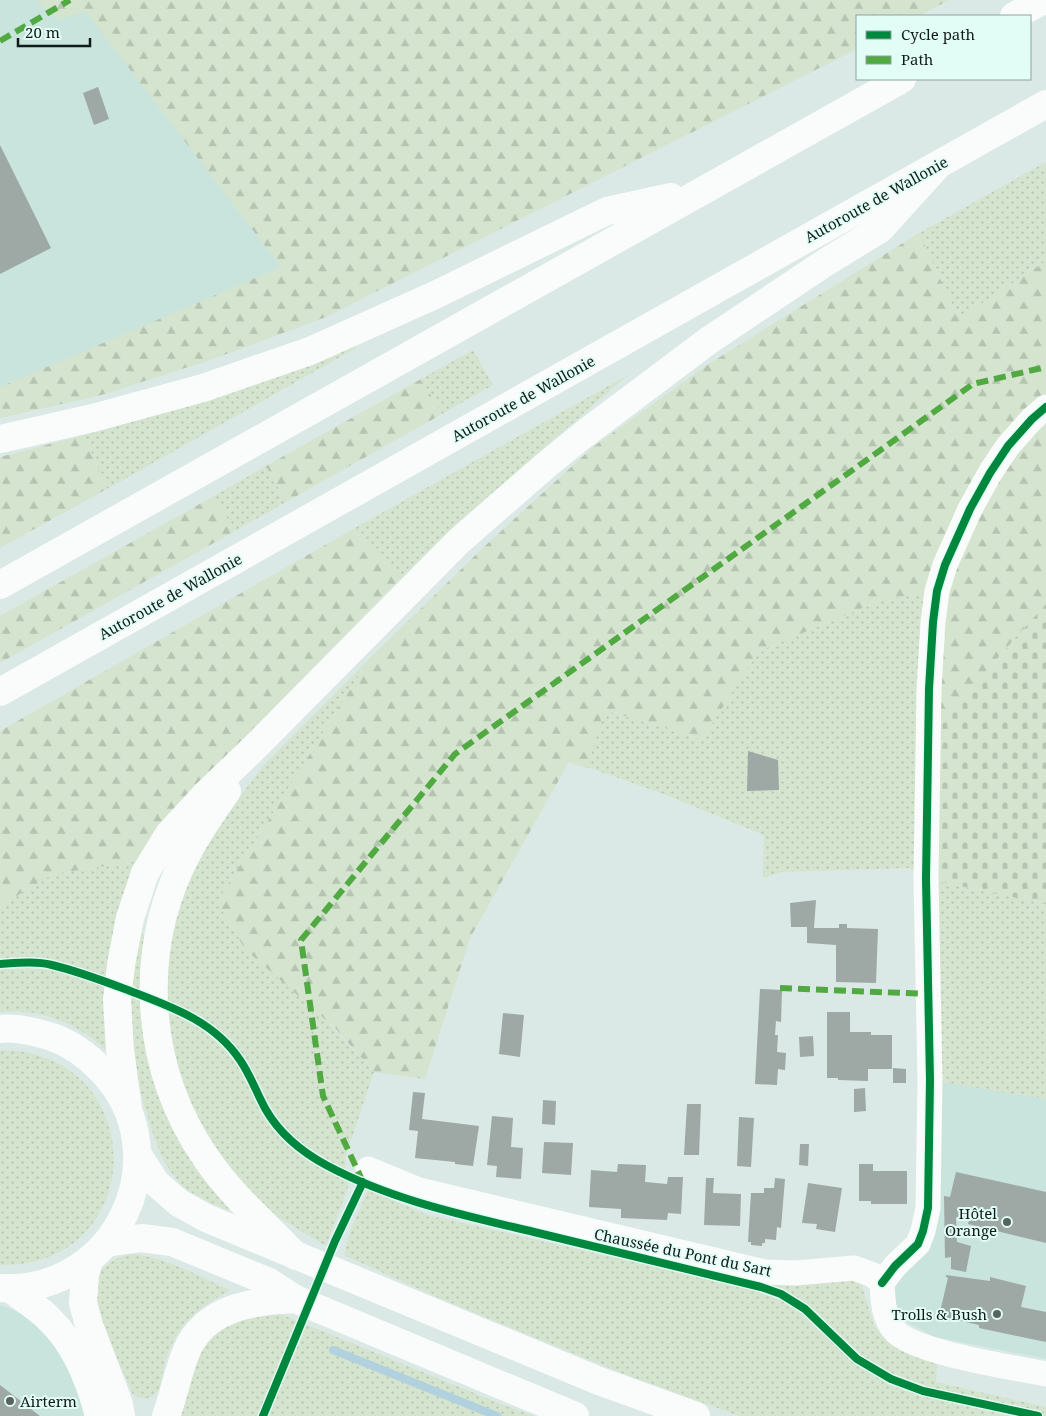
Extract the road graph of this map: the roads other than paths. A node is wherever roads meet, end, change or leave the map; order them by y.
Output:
1 (1044, 0) edge
2 (1016, 15) edge
3 (900, 80) edge
4 (1046, 104) edge
5 (939, 164) junction
6 (700, 191) junction
7 (1039, 413) edge
8 (0, 439) edge
9 (0, 585) edge
10 (0, 692) edge
11 (257, 745) junction
12 (0, 1029) edge
13 (128, 1109) junction
14 (138, 1156) junction
15 (368, 1169) dead end
16 (98, 1252) junction
17 (296, 1256) junction
18 (882, 1283) junction
19 (5, 1288) edge
20 (295, 1300) junction
21 (1046, 1374) edge
22 (99, 1416) edge
23 (121, 1416) edge
24 (166, 1416) edge
25 (575, 1416) edge
26 (696, 1416) edge

1 - 2 main road
3 - 6 main road
4 - 5 main road, Autoroute de Wallonie
5 - 10 main road, Autoroute de Wallonie
5 - 11 main road
6 - 8 main road
6 - 9 main road
7 - 18 street
11 - 13 main road
11 - 17 main road
12 - 13 main road
13 - 14 main road
14 - 16 main road
14 - 17 main road
15 - 18 street, Chaussée du Pont du Sart
16 - 19 main road
16 - 20 main road
16 - 23 main road
17 - 26 main road
18 - 21 street
19 - 22 main road
20 - 24 main road
20 - 25 main road

